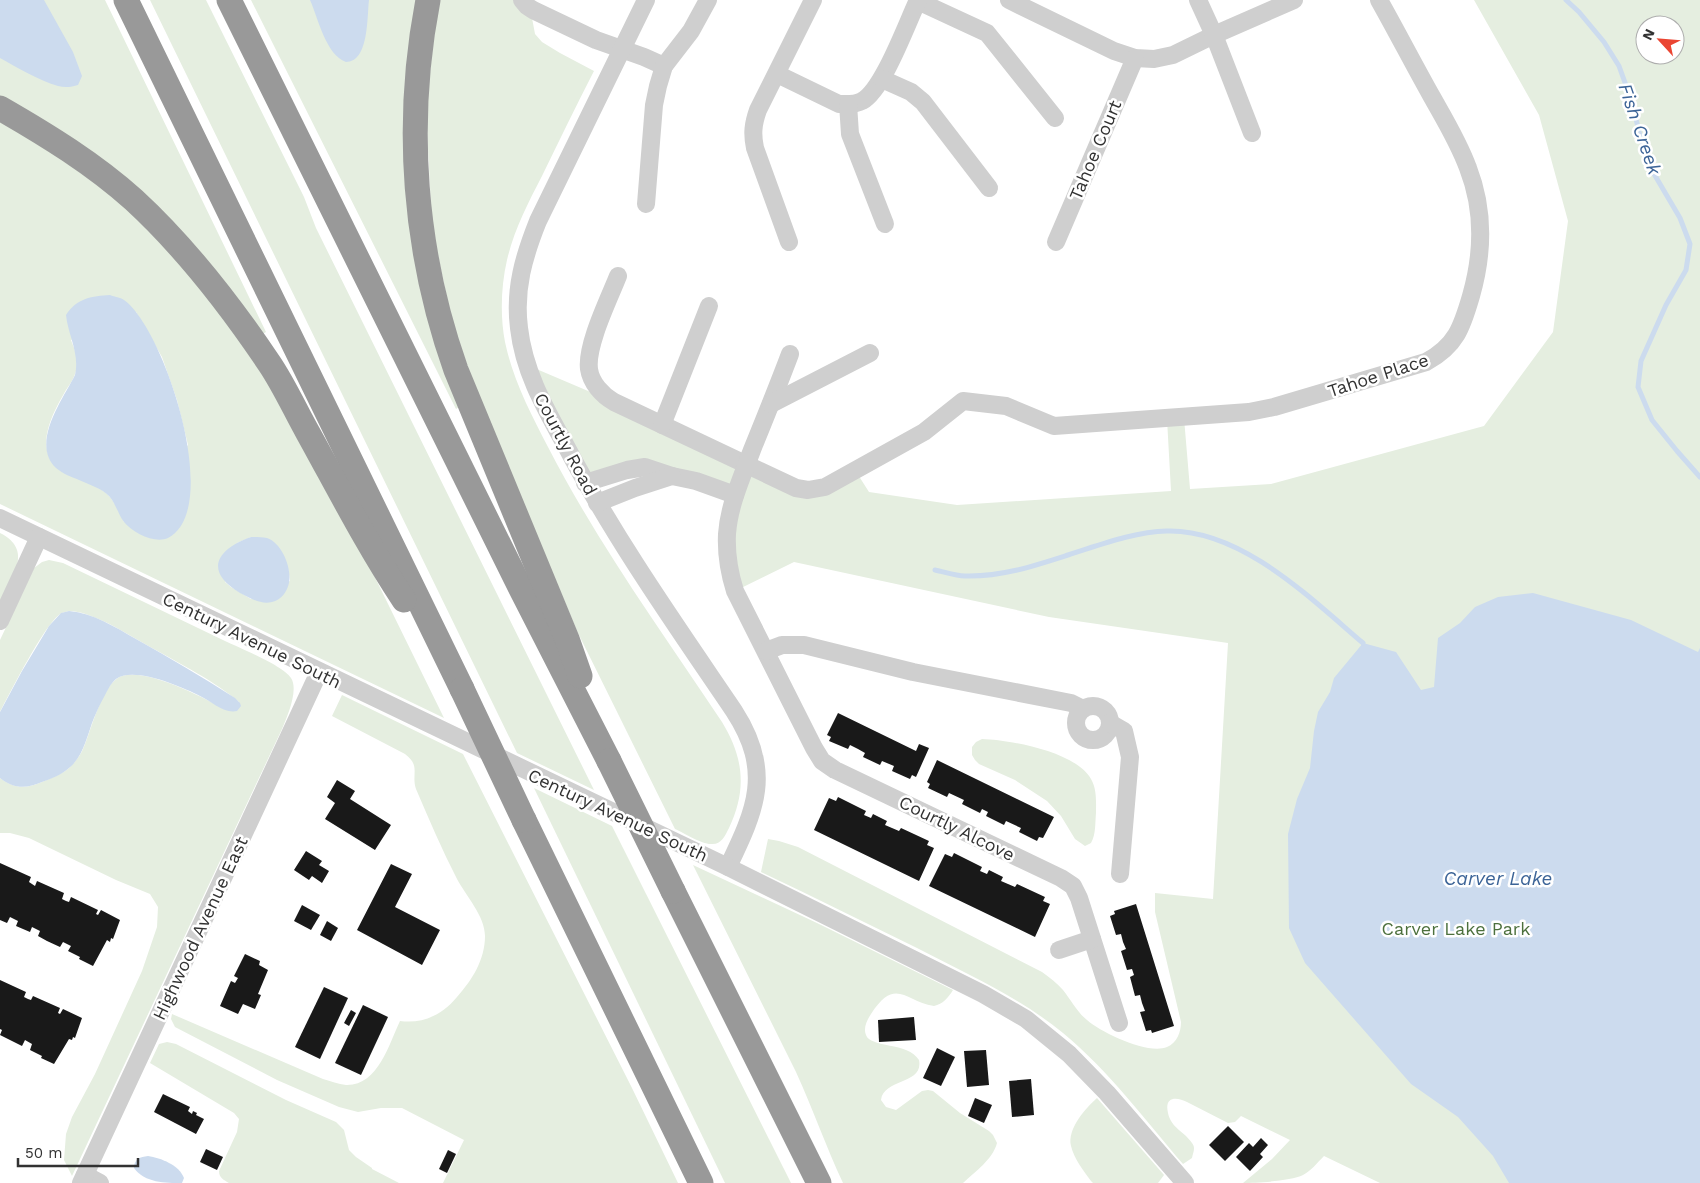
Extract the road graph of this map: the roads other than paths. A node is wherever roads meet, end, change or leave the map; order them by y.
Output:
1 (126, 0) edge
2 (229, 0) edge
3 (428, 0) edge
4 (522, 0) edge
5 (646, 0) edge
6 (708, 0) edge
7 (813, 0) edge
8 (1009, 0) edge
9 (1198, 0) edge
10 (1294, 0) edge
11 (1379, 0) edge
12 (918, 1) edge
13 (1214, 35) junction
14 (621, 49) junction
15 (1135, 58) junction
16 (664, 66) junction
17 (776, 74) junction
18 (882, 79) junction
19 (848, 104) junction
20 (0, 108) edge
21 (1055, 118) dead end
22 (1252, 133) dead end
23 (989, 188) dead end
24 (646, 204) dead end
25 (885, 224) dead end
26 (789, 242) dead end
27 (1056, 242) dead end
28 (618, 276) dead end
29 (709, 306) dead end
30 (870, 353) dead end
31 (790, 354) dead end
32 (771, 404) junction
33 (662, 425) junction
34 (747, 465) junction
35 (672, 476) junction
36 (585, 483) junction
37 (735, 495) junction
38 (597, 503) junction
39 (0, 518) edge
40 (39, 537) junction
41 (0, 621) edge
42 (766, 651) junction
43 (319, 672) junction
44 (462, 690) junction
45 (1083, 709) junction
46 (1110, 723) junction
47 (609, 761) junction
48 (728, 867) junction
49 (1120, 874) dead end
50 (1092, 939) junction
51 (1059, 950) dead end
52 (1119, 1023) dead end
53 (88, 1180) edge
54 (700, 1183) edge
55 (819, 1183) edge
56 (1185, 1183) edge

1 - 44 highway
2 - 47 highway
3 - 47 highway
4 - 14 street
5 - 14 street, Courtly Road
6 - 16 street
7 - 17 street
8 - 15 street
9 - 13 street
10 - 13 street
11 - 34 street, Tahoe Place
12 - 18 street
12 - 21 street
13 - 15 street
13 - 22 street
14 - 16 street
14 - 36 street, Courtly Road
15 - 27 street, Tahoe Court
16 - 24 street
17 - 19 street
17 - 26 street
18 - 19 street
18 - 23 street
19 - 25 street
20 - 44 highway
28 - 33 street, Tahoe Place
29 - 33 street
30 - 32 street
31 - 32 street, Courtly Alcove
32 - 34 street, Courtly Alcove
33 - 34 street, Tahoe Place
34 - 37 street, Courtly Alcove
35 - 36 street
35 - 37 street
35 - 38 street
36 - 38 street, Courtly Road
37 - 42 street, Courtly Alcove
38 - 48 street, Courtly Road
39 - 40 street, Century Avenue South
40 - 41 street
40 - 43 street, Century Avenue South
42 - 45 street
42 - 50 street, Courtly Alcove
43 - 48 street, Century Avenue South
43 - 53 street, Highwood Avenue East
44 - 54 highway, bridge
45 - 46 street
45 - 46 street
46 - 49 street
47 - 55 highway, bridge
48 - 56 street, Century Avenue South
50 - 51 street
50 - 52 street, Courtly Alcove

